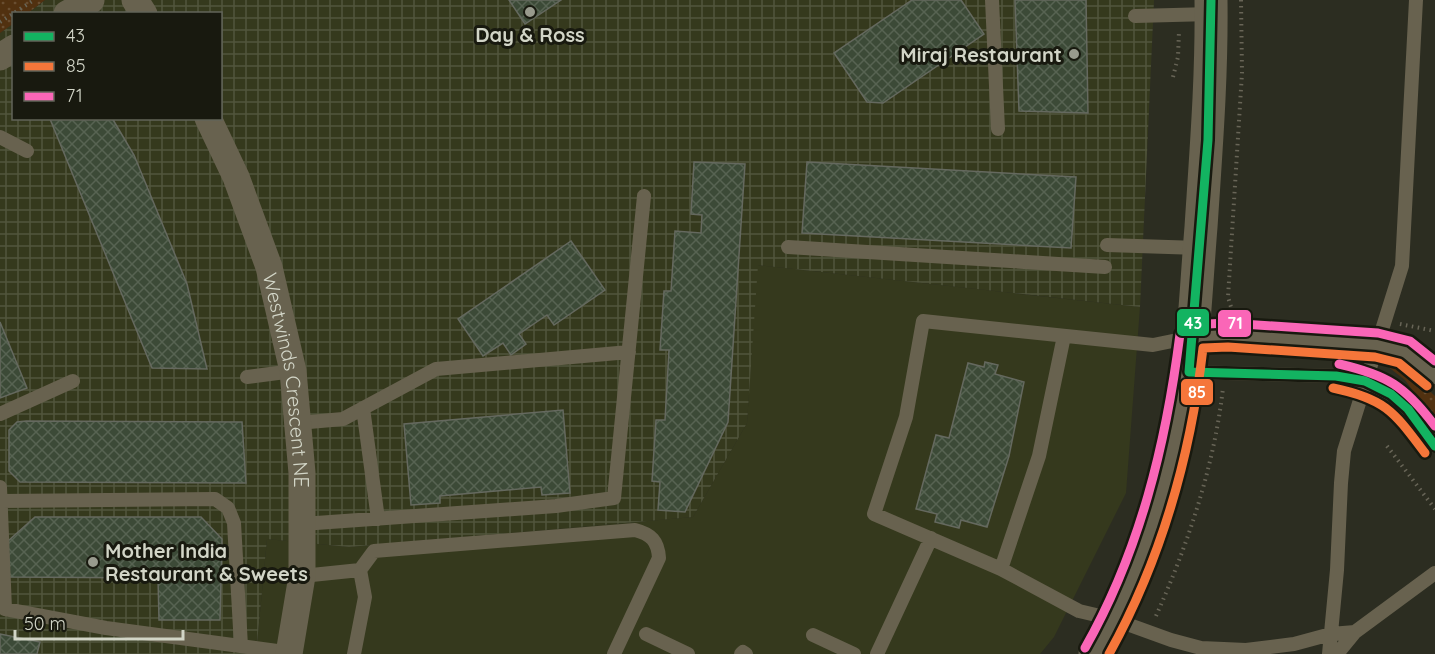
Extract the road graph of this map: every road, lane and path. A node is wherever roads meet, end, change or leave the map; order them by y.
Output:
1 (34, 0) edge
2 (91, 0) edge
3 (992, 0) edge
4 (1241, 0) edge
5 (1416, 0) edge
6 (1211, 7) edge
7 (15, 12) edge
8 (70, 12) edge
9 (1179, 15) junction
10 (1135, 16) dead end
11 (1173, 77) dead end
12 (209, 120) edge
13 (998, 129) dead end
14 (0, 137) edge
15 (27, 151) dead end
16 (644, 196) dead end
17 (1107, 245) dead end
18 (788, 247) dead end
19 (1199, 248) junction
20 (1106, 267) dead end
21 (1228, 297) dead end
22 (1397, 324) dead end
23 (1435, 331) edge
24 (1064, 336) junction
25 (1192, 337) junction
26 (1377, 345) junction
27 (629, 352) junction
28 (294, 371) junction
29 (1189, 372) junction
30 (247, 377) dead end
31 (1435, 377) edge
32 (73, 381) dead end
33 (1365, 381) junction
34 (1222, 393) dead end
35 (363, 408) junction
36 (0, 414) edge
37 (298, 423) junction
38 (1387, 446) dead end
39 (1435, 446) edge
40 (0, 487) edge
41 (1, 501) edge
42 (1435, 509) edge
43 (378, 519) junction
44 (302, 524) junction
45 (931, 538) junction
46 (1001, 569) junction
47 (360, 570) junction
48 (1435, 573) edge
49 (302, 576) junction
50 (1159, 608) dead end
51 (1113, 619) junction
52 (1355, 632) junction
53 (646, 634) dead end
54 (1331, 634) junction
55 (813, 635) dead end
56 (241, 646) junction
57 (223, 649) edge
58 (292, 653) edge
59 (1099, 653) edge
60 (354, 654) edge
61 (614, 654) edge
62 (688, 654) edge
63 (741, 654) edge
64 (746, 654) edge
65 (854, 654) edge
66 (877, 654) edge
67 (1329, 654) edge
68 (1337, 654) edge

1 - 7 path
2 - 8 street
3 - 13 lane
4 - 21 path
5 - 26 lane
6 - 9 lane
6 - 19 street
9 - 10 lane
9 - 11 path
12 - 28 street, Westwinds Crescent NE
14 - 15 lane
16 - 27 lane
17 - 19 lane
18 - 20 lane
19 - 25 street
22 - 23 path
24 - 25 lane
24 - 45 lane
24 - 46 lane
25 - 26 lane
25 - 29 street
26 - 31 lane
26 - 33 lane
27 - 35 lane
27 - 43 lane
28 - 30 lane
28 - 37 street, Westwinds Crescent NE
29 - 33 lane
29 - 51 street
32 - 36 lane
33 - 39 lane
33 - 54 lane
34 - 50 path
35 - 37 lane
35 - 43 lane
37 - 44 street, Westwinds Crescent NE
38 - 42 path
40 - 41 lane
41 - 56 lane
41 - 57 lane
43 - 44 lane
44 - 49 street, Westwinds Crescent NE
45 - 46 lane
45 - 66 lane
46 - 51 lane
47 - 49 lane
47 - 60 lane
47 - 61 lane
48 - 52 lane
49 - 58 street, Westwinds Crescent NE
51 - 54 lane
51 - 59 street
52 - 54 lane
52 - 68 lane
53 - 62 lane
54 - 67 lane
55 - 65 lane
56 - 57 lane
56 - 58 lane
63 - 64 lane

